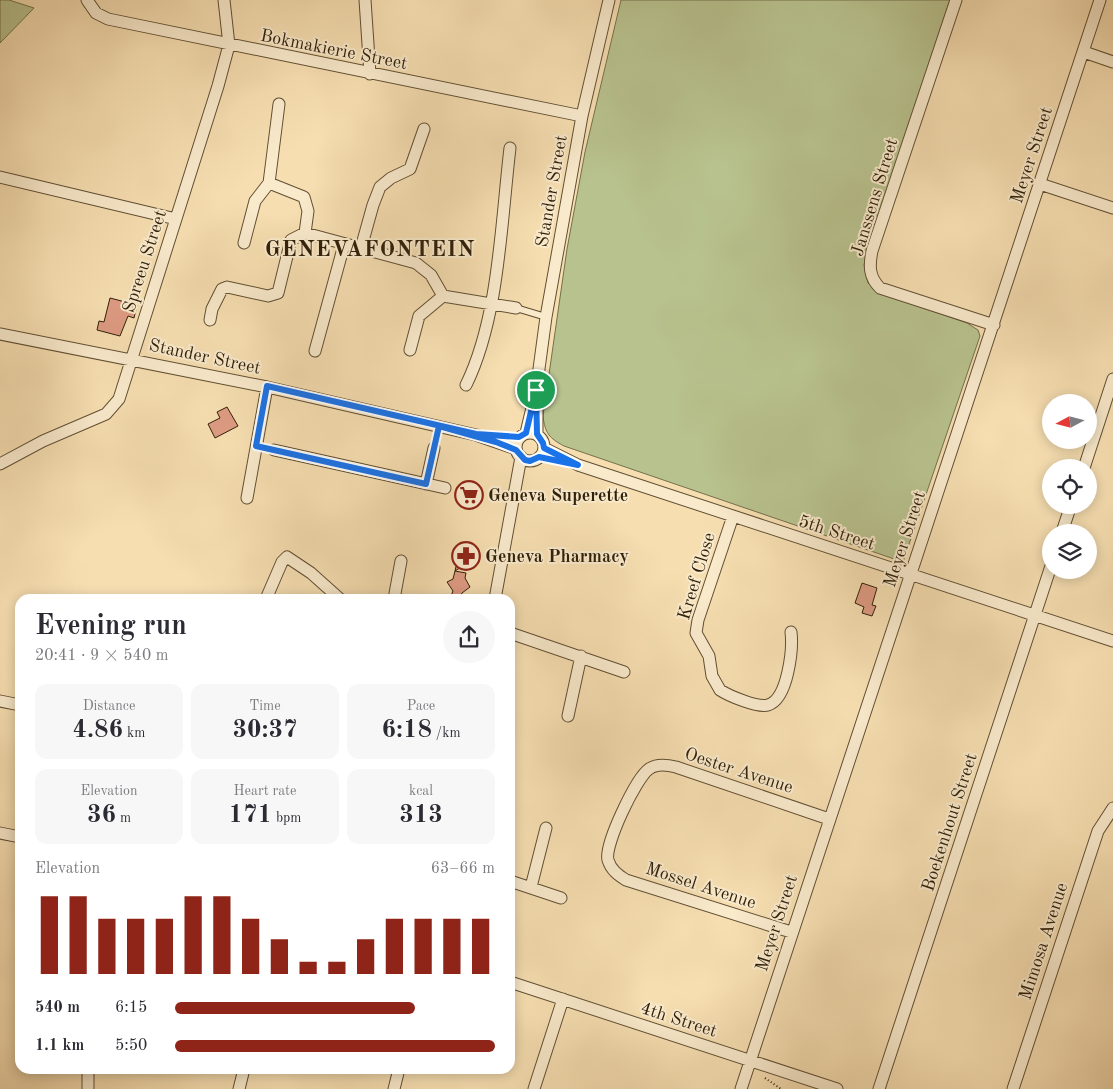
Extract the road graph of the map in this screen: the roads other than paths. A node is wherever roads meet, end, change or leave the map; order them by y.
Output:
1 (87, 0) edge
2 (224, 0) edge
3 (365, 0) edge
4 (609, 0) edge
5 (956, 0) edge
6 (1100, 0) edge
7 (229, 45) junction
8 (1084, 52) junction
9 (1113, 62) edge
10 (370, 74) junction
11 (279, 104) dead end
12 (582, 116) junction
13 (424, 128) dead end
14 (510, 148) dead end
15 (0, 177) edge
16 (269, 183) junction
17 (1040, 184) junction
18 (1113, 208) edge
19 (176, 219) junction
20 (305, 233) junction
21 (244, 243) dead end
22 (344, 244) junction
23 (362, 248) junction
24 (443, 296) junction
25 (491, 305) junction
26 (516, 308) joint
27 (546, 317) junction
28 (210, 320) dead end
29 (994, 325) junction
30 (0, 334) edge
31 (410, 350) dead end
32 (315, 351) dead end
33 (131, 359) junction
34 (1113, 379) edge
35 (466, 385) dead end
36 (267, 386) junction
37 (439, 426) junction
38 (476, 434) junction
39 (528, 435) junction
40 (256, 446) junction
41 (434, 448) joint
42 (274, 450) joint
43 (530, 455) junction
44 (1087, 459) edge
45 (0, 464) edge
46 (426, 484) junction
47 (445, 488) dead end
48 (247, 498) dead end
49 (733, 516) junction
50 (401, 561) dead end
51 (910, 575) junction
52 (1047, 579) edge
53 (268, 594) edge
54 (335, 594) edge
55 (395, 594) edge
56 (496, 594) edge
57 (1035, 615) junction
58 (791, 632) dead end
59 (515, 635) edge
60 (1113, 641) edge
61 (581, 656) junction
62 (624, 672) dead end
63 (0, 701) edge
64 (15, 704) edge
65 (568, 716) dead end
66 (1113, 808) edge
67 (829, 819) junction
68 (546, 828) dead end
69 (0, 833) edge
70 (15, 836) edge
71 (608, 861) joint
72 (515, 883) edge
73 (531, 888) junction
74 (561, 898) dead end
75 (792, 932) junction
76 (515, 984) edge
77 (563, 999) junction
78 (750, 1060) junction
79 (88, 1074) edge
80 (243, 1074) edge
81 (398, 1074) edge
82 (829, 1088) edge
83 (88, 1089) edge
84 (239, 1089) edge
85 (394, 1089) edge
86 (534, 1089) edge
87 (740, 1089) edge
88 (879, 1089) edge
89 (1013, 1089) edge

1 - 7 street, Bokmakierie Street
2 - 7 street, Spreeu Street
3 - 10 street
4 - 12 street, Stander Street
5 - 29 street, Janssens Street
6 - 8 street, Meyer Street
7 - 10 street, Bokmakierie Street
7 - 19 street, Spreeu Street
8 - 9 street
8 - 17 street, Meyer Street
10 - 12 street, Bokmakierie Street
11 - 16 street
12 - 27 street, Stander Street
13 - 23 street
14 - 25 street
15 - 19 street
16 - 20 street
16 - 21 street
17 - 18 street
17 - 29 street, Meyer Street
19 - 33 street, Spreeu Street
20 - 22 street
20 - 28 street
22 - 23 street
22 - 32 street
23 - 24 street
24 - 25 street
24 - 31 street
25 - 26 street
25 - 35 street
26 - 27 lane
27 - 39 street, Stander Street
29 - 51 street, Meyer Street
30 - 33 street, Stander Street
33 - 36 street, Stander Street
33 - 45 street, Spreeu Street
34 - 44 street
36 - 37 street, Stander Street
36 - 40 street
37 - 38 street, Stander Street
37 - 41 lane
38 - 39 street, Stander Street
38 - 43 street, Stander Street
39 - 43 street
39 - 43 street
40 - 42 lane
40 - 48 street
41 - 46 street
42 - 46 street
43 - 49 street, 5th Street
43 - 56 street
46 - 47 street
49 - 51 street, 5th Street
49 - 58 street, Kreef Close
50 - 55 street
51 - 57 street, 5th Street
51 - 67 street, Meyer Street
52 - 57 street, Boekenhout Street
53 - 54 street
57 - 60 street, 5th Street
57 - 88 street, Boekenhout Street
59 - 61 street
61 - 62 street
61 - 65 street
63 - 64 street
66 - 89 street, Mimosa Avenue
67 - 71 street, Oester Avenue
67 - 75 street, Meyer Street
68 - 73 street
69 - 70 street
71 - 75 street, Mossel Avenue
72 - 73 street
73 - 74 street
75 - 78 street, Meyer Street
76 - 77 street, 4th Street
77 - 78 street, 4th Street
77 - 86 street
78 - 82 street, 4th Street
78 - 87 street, Meyer Street
79 - 83 street
80 - 84 street
81 - 85 street

